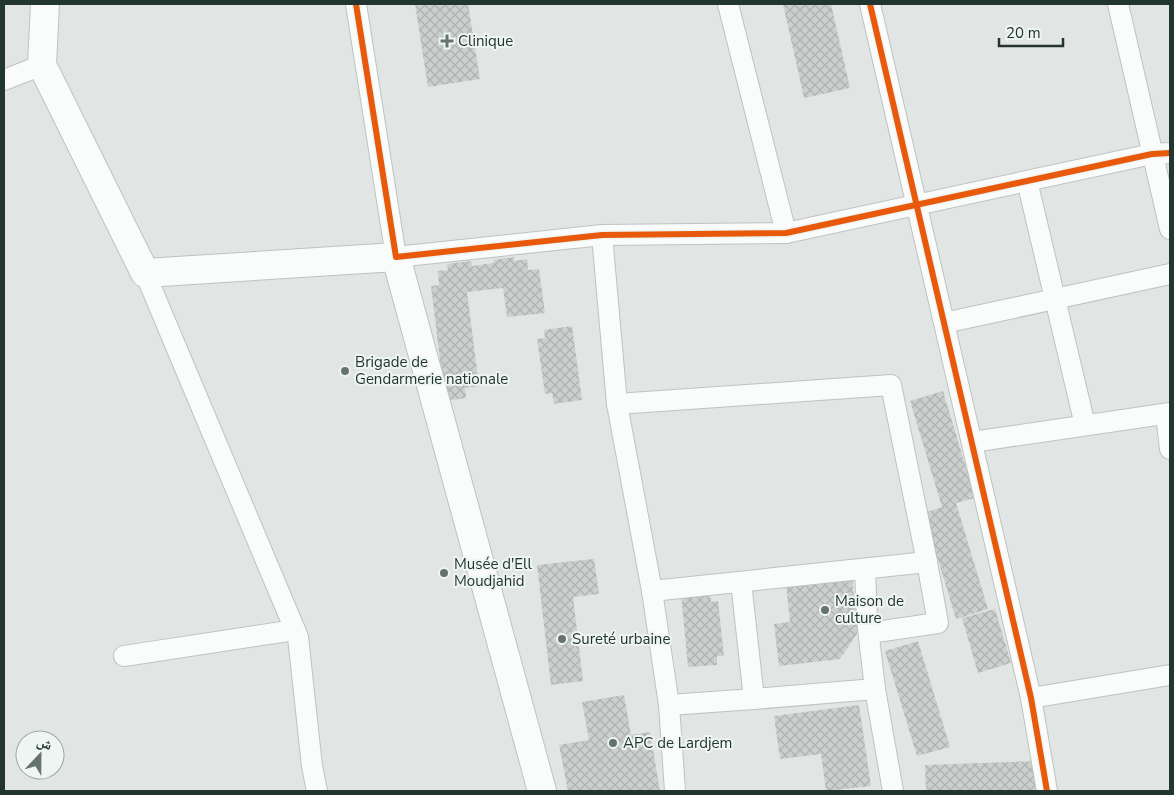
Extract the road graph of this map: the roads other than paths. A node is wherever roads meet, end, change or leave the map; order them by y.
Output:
1 (45, 4) edge
2 (356, 4) edge
3 (728, 4) edge
4 (870, 4) edge
5 (1118, 4) edge
6 (42, 65) junction
7 (4, 80) edge
8 (1161, 154) edge
9 (1027, 181) junction
10 (917, 205) junction
11 (1170, 229) edge
12 (786, 233) junction
13 (602, 235) junction
14 (396, 257) junction
15 (145, 273) junction
16 (1170, 274) edge
17 (1055, 299) junction
18 (944, 323) junction
19 (617, 404) junction
20 (1168, 413) edge
21 (1086, 425) junction
22 (972, 442) junction
23 (1170, 449) edge
24 (927, 562) junction
25 (865, 569) junction
26 (741, 582) junction
27 (652, 591) junction
28 (295, 630) junction
29 (869, 633) junction
30 (124, 656) dead end
31 (1170, 675) edge
32 (874, 689) junction
33 (1031, 698) junction
34 (754, 699) junction
35 (669, 705) junction
36 (317, 791) edge
37 (542, 791) edge
38 (675, 791) edge
39 (893, 791) edge
40 (1047, 791) edge

1 - 6 main road
2 - 14 street
3 - 12 street
4 - 10 street
5 - 8 street
6 - 7 street
6 - 15 main road
8 - 9 street
8 - 11 street
9 - 10 street
9 - 17 street
10 - 12 street
10 - 18 street
12 - 13 street
13 - 14 street
13 - 19 street
14 - 15 main road
14 - 37 main road
15 - 28 street
16 - 17 street
17 - 18 street
17 - 21 street
18 - 22 street
19 - 24 street
19 - 27 street
20 - 21 street
20 - 23 street
21 - 22 street
22 - 33 street
24 - 25 street
24 - 29 street
25 - 26 street
25 - 29 street
26 - 27 street
26 - 34 street
27 - 35 street
28 - 30 street
28 - 36 street
29 - 32 street
31 - 33 street
32 - 34 street
32 - 39 street
33 - 40 street
34 - 35 street
35 - 38 street

